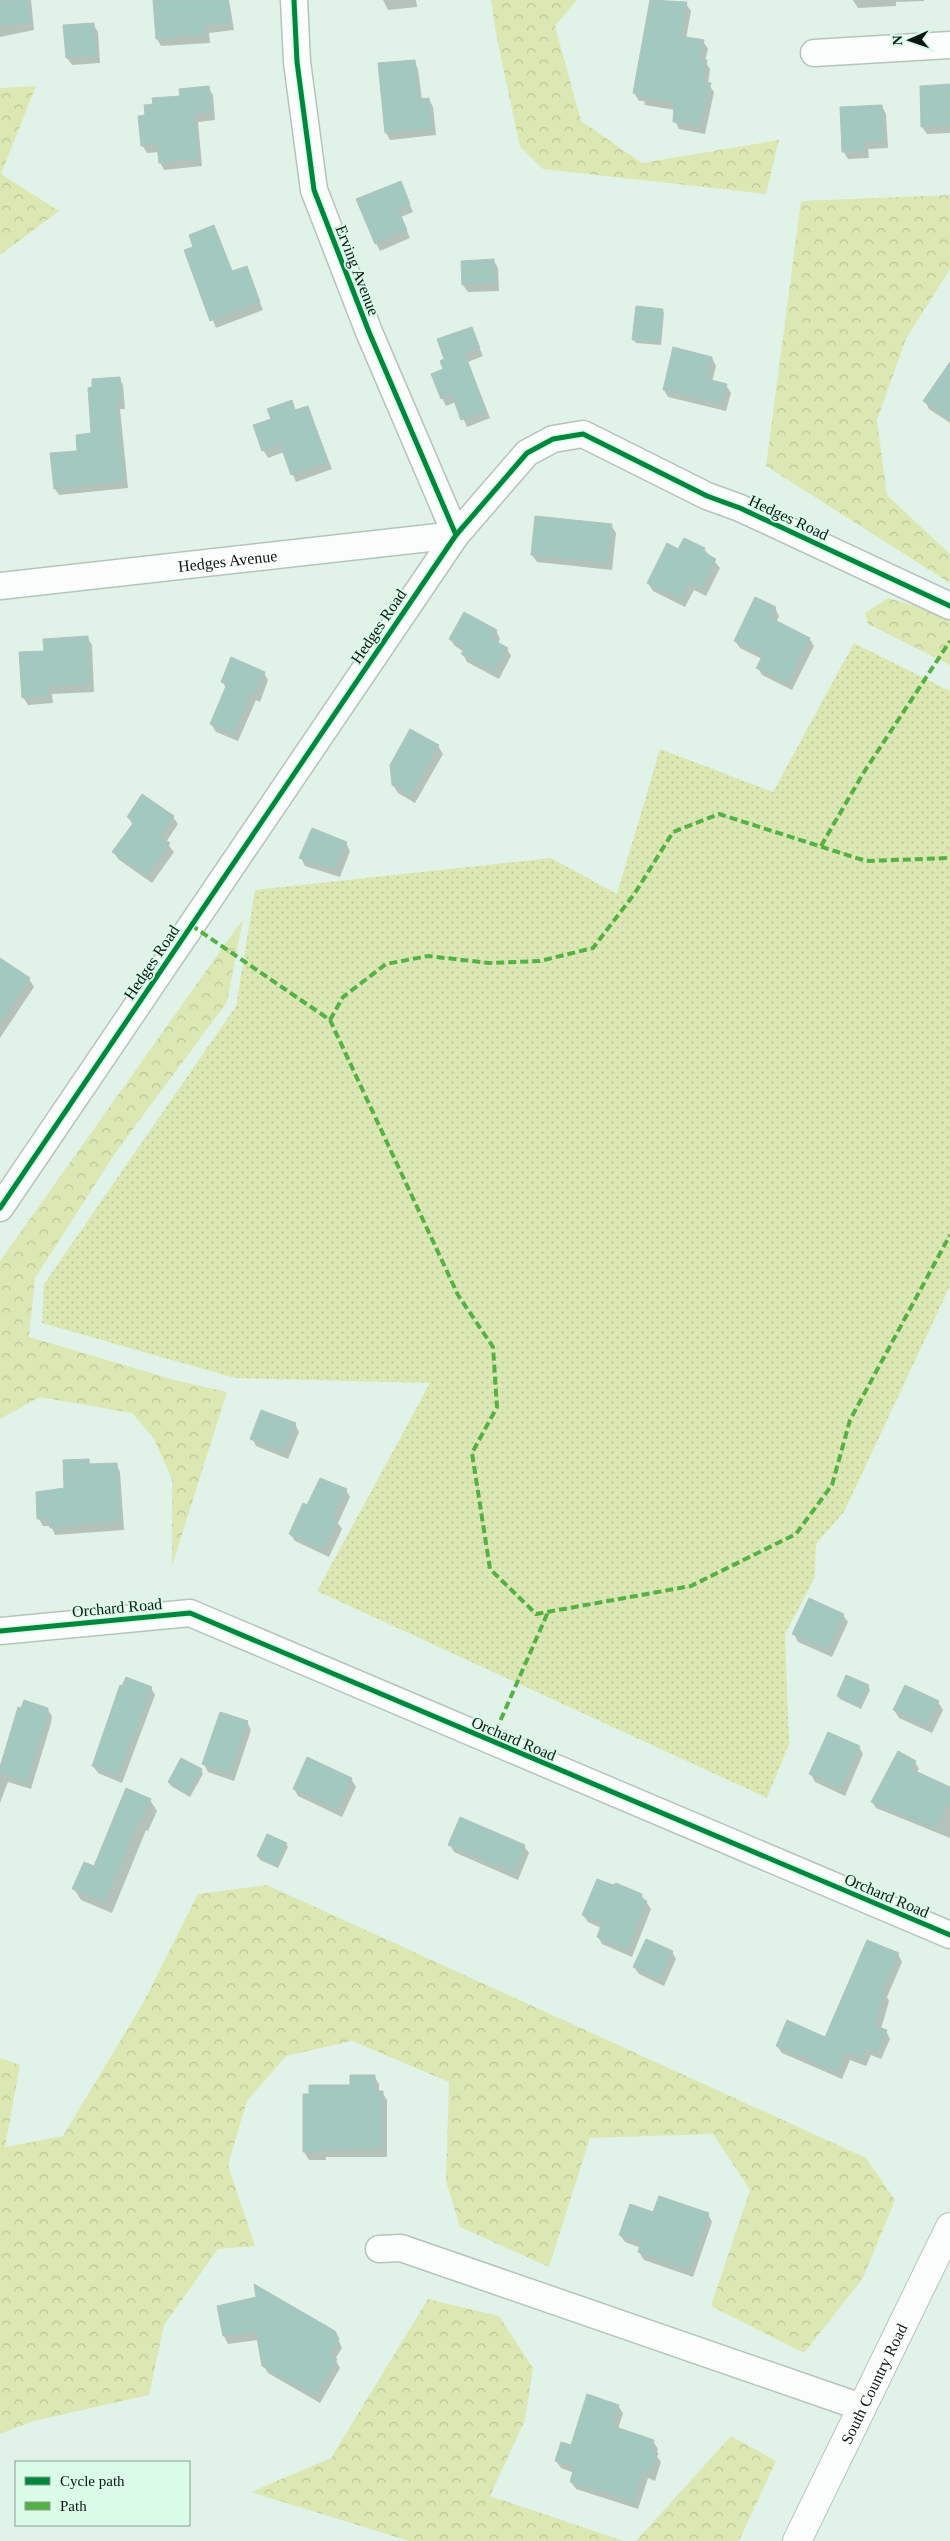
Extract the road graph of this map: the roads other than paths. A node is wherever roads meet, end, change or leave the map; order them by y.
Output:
1 (294, 0) edge
2 (950, 44) edge
3 (814, 53) dead end
4 (456, 534) junction
5 (0, 586) edge
6 (950, 606) edge
7 (0, 1208) edge
8 (0, 1631) edge
9 (950, 1936) edge
10 (950, 2227) edge
11 (379, 2249) dead end
12 (861, 2407) junction
13 (797, 2541) edge

1 - 4 street, Erving Avenue
2 - 3 street
4 - 5 street, Hedges Avenue
4 - 6 street, Hedges Road
4 - 7 street, Hedges Road
8 - 9 street, Orchard Road
10 - 12 main road, South Country Road
11 - 12 street
12 - 13 main road, South Country Road

